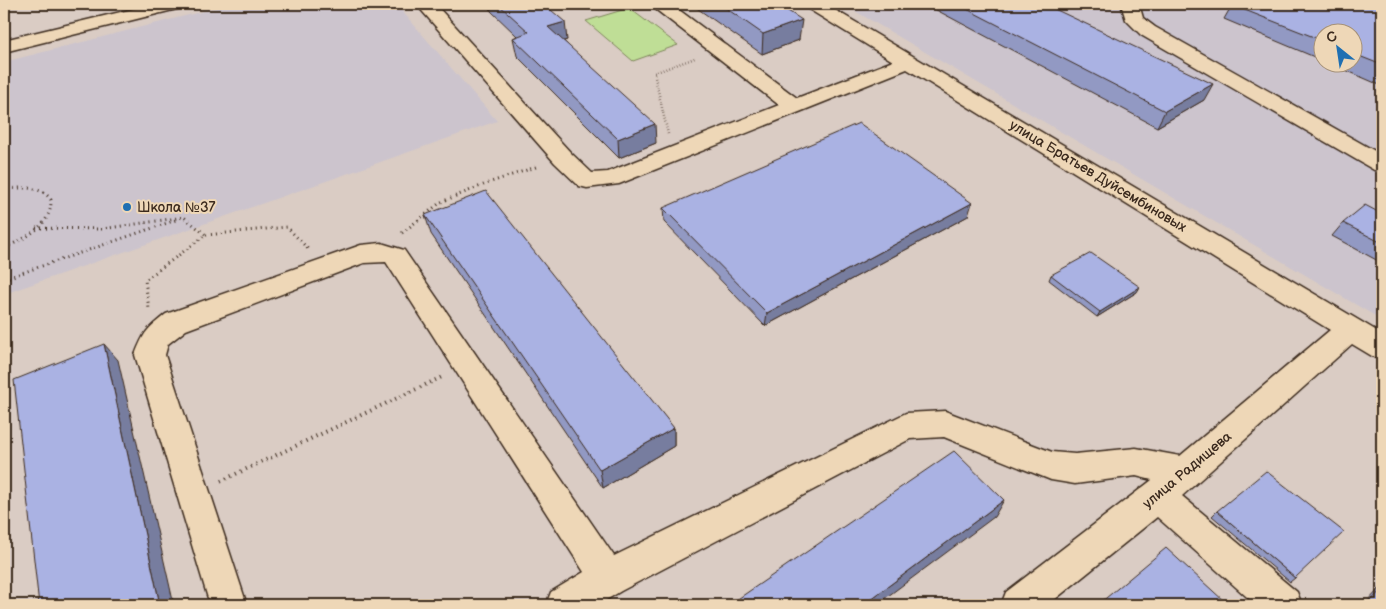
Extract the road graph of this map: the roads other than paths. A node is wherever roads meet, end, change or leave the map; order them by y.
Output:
1 (175, 4) edge
2 (425, 4) edge
3 (660, 4) edge
4 (813, 4) edge
5 (1130, 4) edge
6 (4, 46) edge
7 (908, 62) junction
8 (795, 106) junction
9 (1382, 165) edge
10 (1350, 329) junction
11 (1382, 348) edge
12 (1185, 472) junction
13 (1158, 496) junction
14 (608, 578) junction
15 (228, 605) edge
16 (564, 605) edge
17 (1019, 605) edge
18 (1284, 605) edge

1 - 6 street
2 - 8 street
3 - 8 street
4 - 7 street, улица Братьев Дуйсембиновых
5 - 9 street
7 - 8 street
7 - 10 street, улица Братьев Дуйсембиновых
10 - 11 street, улица Братьев Дуйсембиновых
10 - 12 street, улица Радищева
12 - 13 street, улица Радищева
12 - 14 street
13 - 17 street, улица Радищева
13 - 18 street
14 - 15 street
14 - 16 street

